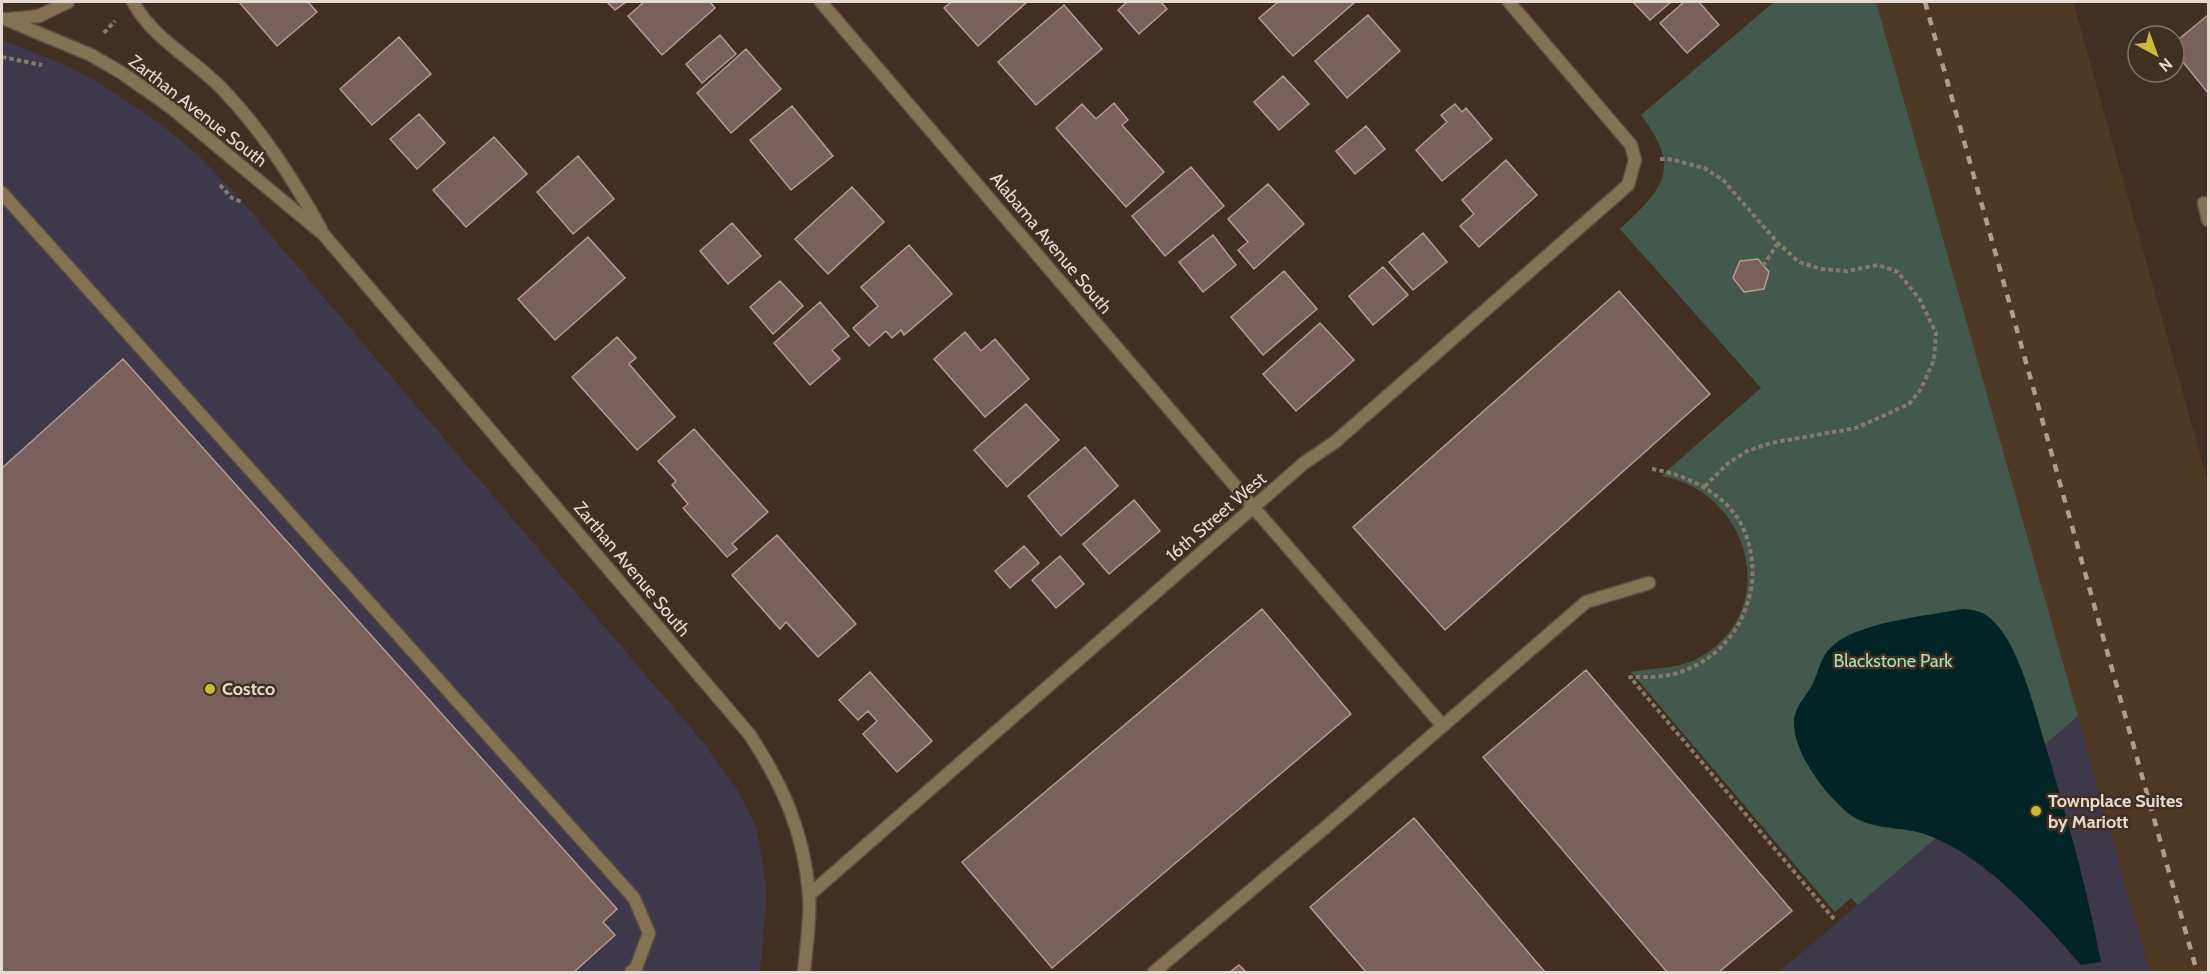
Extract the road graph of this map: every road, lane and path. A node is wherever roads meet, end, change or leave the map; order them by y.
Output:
1 (68, 2) edge
2 (133, 2) edge
3 (821, 2) edge
4 (1509, 2) edge
5 (121, 15) dead end
6 (3, 18) edge
7 (100, 41) dead end
8 (2, 57) edge
9 (48, 66) dead end
10 (1635, 160) junction
11 (2, 193) edge
12 (2204, 202) dead end
13 (2208, 220) edge
14 (324, 235) junction
15 (1778, 243) junction
16 (1763, 266) dead end
17 (1652, 469) dead end
18 (1704, 487) junction
19 (1254, 508) junction
20 (1649, 583) dead end
21 (1443, 726) junction
22 (810, 895) junction
23 (1834, 919) dead end
24 (631, 972) edge
25 (804, 972) edge
26 (1154, 972) edge

1 - 6 street
2 - 14 street, Zarthan Avenue South
3 - 19 street, Alabama Avenue South
4 - 10 street
5 - 7 path
6 - 14 street, Zarthan Avenue South
8 - 9 path
10 - 15 path
10 - 19 street, 16th Street West
11 - 24 street
12 - 13 street
14 - 22 street, Zarthan Avenue South
15 - 16 path
15 - 18 path
17 - 18 path
18 - 23 path
19 - 21 street, Alabama Avenue South
19 - 22 street, 16th Street West
20 - 21 street
21 - 26 street
22 - 25 street, Zarthan Avenue South

